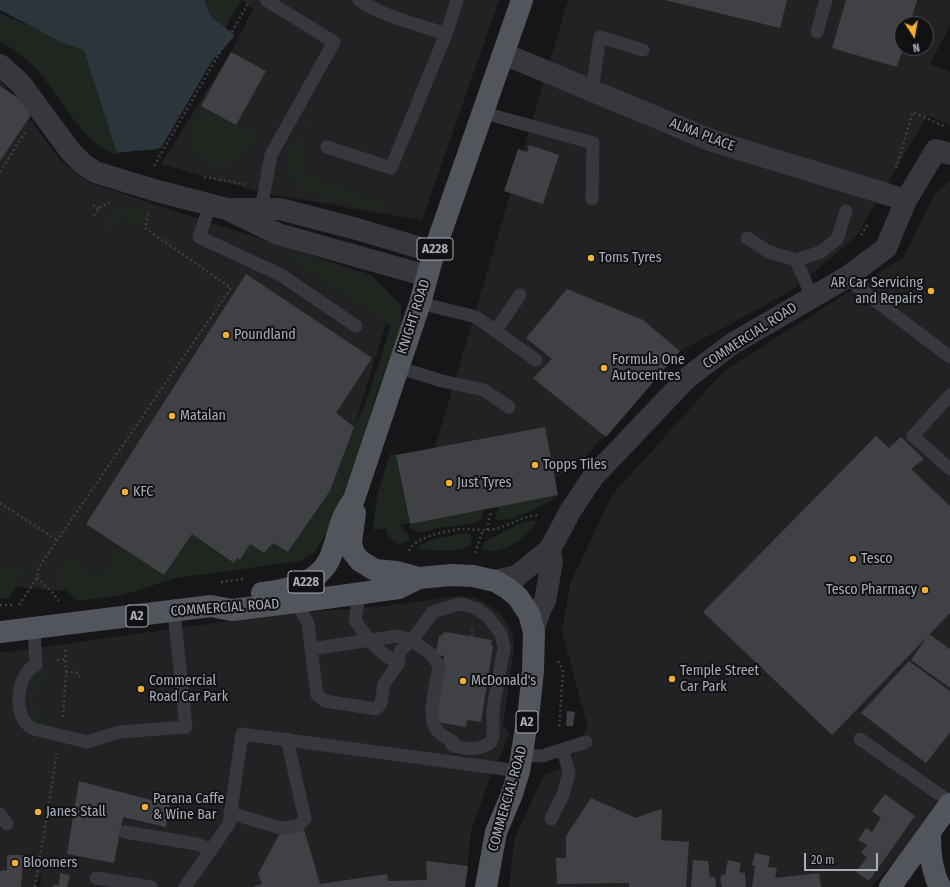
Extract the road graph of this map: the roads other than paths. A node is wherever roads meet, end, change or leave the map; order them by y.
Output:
1 (266, 0) edge
2 (359, 0) edge
3 (457, 0) edge
4 (522, 0) edge
5 (826, 0) edge
6 (817, 32) dead end
7 (446, 34) junction
8 (643, 50) dead end
9 (504, 54) junction
10 (0, 65) edge
11 (592, 90) junction
12 (484, 113) junction
13 (327, 146) dead end
14 (943, 152) edge
15 (592, 199) dead end
16 (906, 200) junction
17 (218, 207) junction
18 (261, 209) junction
19 (846, 211) dead end
20 (747, 238) dead end
21 (434, 252) junction
22 (796, 260) junction
23 (427, 276) junction
24 (847, 277) junction
25 (520, 295) dead end
26 (812, 297) junction
27 (420, 303) junction
28 (356, 326) dead end
29 (496, 330) junction
30 (950, 357) edge
31 (536, 360) dead end
32 (397, 367) junction
33 (950, 395) edge
34 (509, 407) dead end
35 (950, 469) edge
36 (354, 499) junction
37 (550, 549) junction
38 (419, 578) junction
39 (495, 581) junction
40 (363, 593) junction
41 (296, 602) junction
42 (211, 606) junction
43 (174, 612) junction
44 (34, 628) junction
45 (534, 628) junction
46 (0, 632) edge
47 (368, 639) junction
48 (412, 640) junction
49 (311, 649) junction
50 (398, 664) junction
51 (287, 739) junction
52 (860, 740) dead end
53 (586, 742) dead end
54 (563, 749) junction
55 (520, 763) junction
56 (950, 803) edge
57 (230, 813) junction
58 (551, 819) dead end
59 (125, 832) dead end
60 (930, 832) junction
61 (211, 850) junction
62 (96, 878) dead end
63 (488, 883) edge
64 (151, 887) edge
65 (186, 887) edge
66 (890, 887) edge
67 (940, 887) edge

1 - 18 lane
2 - 7 lane
3 - 7 lane
4 - 9 main road, KNIGHT ROAD / A228
5 - 6 lane
7 - 13 lane
8 - 11 lane
9 - 11 street, ALMA PLACE
9 - 12 main road, KNIGHT ROAD / A228
10 - 17 street
11 - 16 street, ALMA PLACE
12 - 15 lane
12 - 21 main road, KNIGHT ROAD / A228
14 - 16 street, COMMERCIAL ROAD
16 - 24 street, COMMERCIAL ROAD
17 - 18 street
17 - 23 street
17 - 28 lane
18 - 21 street
19 - 22 lane
20 - 22 lane
21 - 23 main road, KNIGHT ROAD / A228
22 - 26 lane
23 - 27 main road, KNIGHT ROAD / A228
24 - 26 street, COMMERCIAL ROAD
24 - 30 lane
25 - 29 lane
26 - 37 street, COMMERCIAL ROAD
27 - 29 lane
27 - 32 main road, KNIGHT ROAD / A228
29 - 31 lane
32 - 34 lane
32 - 36 main road, KNIGHT ROAD / A228
33 - 35 lane
36 - 38 main road, KNIGHT ROAD / A228
36 - 42 main road, KNIGHT ROAD / A228
37 - 39 street, COMMERCIAL ROAD
37 - 45 street, COMMERCIAL ROAD
38 - 39 main road, COMMERCIAL ROAD / A2
38 - 40 main road, COMMERCIAL ROAD / A2
39 - 45 main road, COMMERCIAL ROAD / A2
40 - 41 main road, COMMERCIAL ROAD / A2
40 - 47 lane
41 - 42 main road, COMMERCIAL ROAD / A2
41 - 49 lane
42 - 43 main road, COMMERCIAL ROAD / A2
43 - 44 main road, COMMERCIAL ROAD / A2
43 - 44 lane
44 - 46 main road, COMMERCIAL ROAD / A2
45 - 55 main road, COMMERCIAL ROAD / A2
47 - 48 lane
47 - 49 lane
47 - 50 lane
48 - 48 lane
48 - 50 lane
49 - 50 lane
51 - 55 lane
51 - 57 lane
51 - 57 lane
52 - 56 lane
53 - 54 lane
54 - 55 lane
54 - 58 lane
55 - 63 main road, COMMERCIAL ROAD / A2
56 - 60 main road
57 - 61 lane
59 - 61 lane
60 - 66 main road
60 - 67 main road
61 - 65 lane
62 - 64 lane

